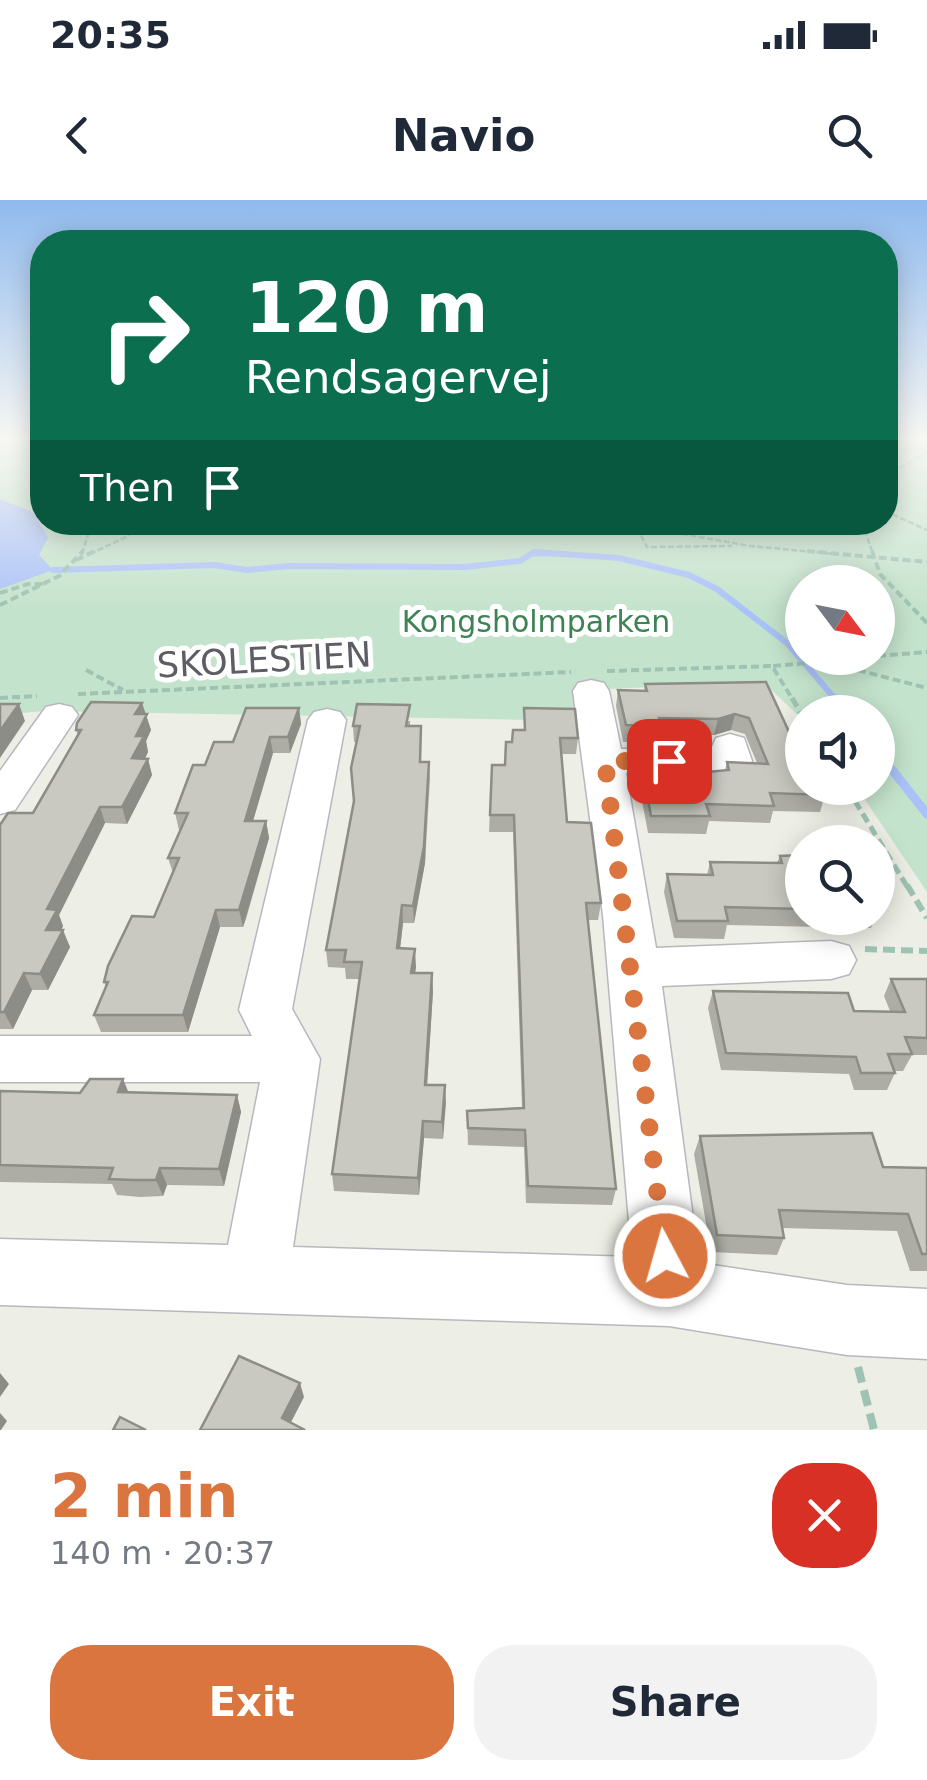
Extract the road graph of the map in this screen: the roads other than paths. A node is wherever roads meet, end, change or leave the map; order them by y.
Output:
1 (594, 678) road end
2 (60, 702) road end
3 (327, 720) dead end
4 (730, 746) dead end
5 (605, 761) junction
6 (0, 801) edge
7 (832, 960) road end
8 (633, 968) junction
9 (0, 1059) edge
10 (292, 1059) junction
11 (0, 1272) edge
12 (255, 1278) junction
13 (669, 1292) junction
14 (927, 1324) edge

1 - 5 street
2 - 6 street
3 - 10 street
4 - 5 street
5 - 8 street
7 - 8 street
8 - 13 street
9 - 10 street
10 - 12 street
11 - 12 street
12 - 13 street
13 - 14 street

